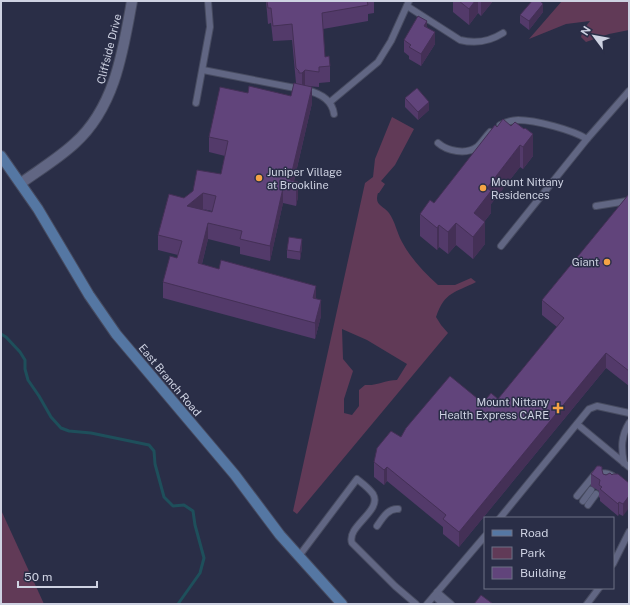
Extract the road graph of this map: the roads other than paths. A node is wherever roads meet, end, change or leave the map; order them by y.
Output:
1 (132, 1) edge
2 (208, 1) edge
3 (408, 3) edge
4 (503, 33) dead end
5 (203, 70) junction
6 (295, 88) edge
7 (306, 90) edge
8 (629, 91) edge
9 (330, 102) junction
10 (196, 103) dead end
11 (334, 114) dead end
12 (587, 139) junction
13 (438, 143) dead end
14 (1, 156) edge
15 (21, 183) junction
16 (629, 200) edge
17 (596, 206) dead end
18 (501, 246) dead end
19 (629, 413) edge
20 (577, 424) junction
21 (628, 424) edge
22 (626, 465) edge
23 (601, 478) edge
24 (610, 478) junction
25 (620, 482) edge
26 (594, 492) dead end
27 (577, 496) dead end
28 (585, 503) dead end
29 (398, 509) dead end
30 (501, 517) edge
31 (377, 526) dead end
32 (629, 532) edge
33 (484, 537) edge
34 (298, 556) junction
35 (614, 562) edge
36 (599, 589) edge
37 (435, 594) junction
38 (342, 604) edge
39 (416, 604) edge
40 (427, 604) edge
41 (443, 604) edge
42 (451, 604) edge
43 (587, 604) edge

1 - 15 street, Cliffside Drive
2 - 5 lane
3 - 4 lane
3 - 9 lane
5 - 6 lane
5 - 10 lane
7 - 9 lane
8 - 12 lane
9 - 11 lane
12 - 13 lane
12 - 18 lane
14 - 15 main road, East Branch Road
15 - 34 main road, East Branch Road
16 - 17 lane
19 - 20 lane
20 - 22 lane
20 - 30 lane
21 - 22 lane
23 - 24 lane
24 - 25 lane
24 - 27 lane
26 - 28 lane
29 - 31 lane
32 - 35 lane
33 - 37 lane
34 - 38 main road, East Branch Road
34 - 39 lane
36 - 43 lane
37 - 40 lane
37 - 41 lane
37 - 42 lane

